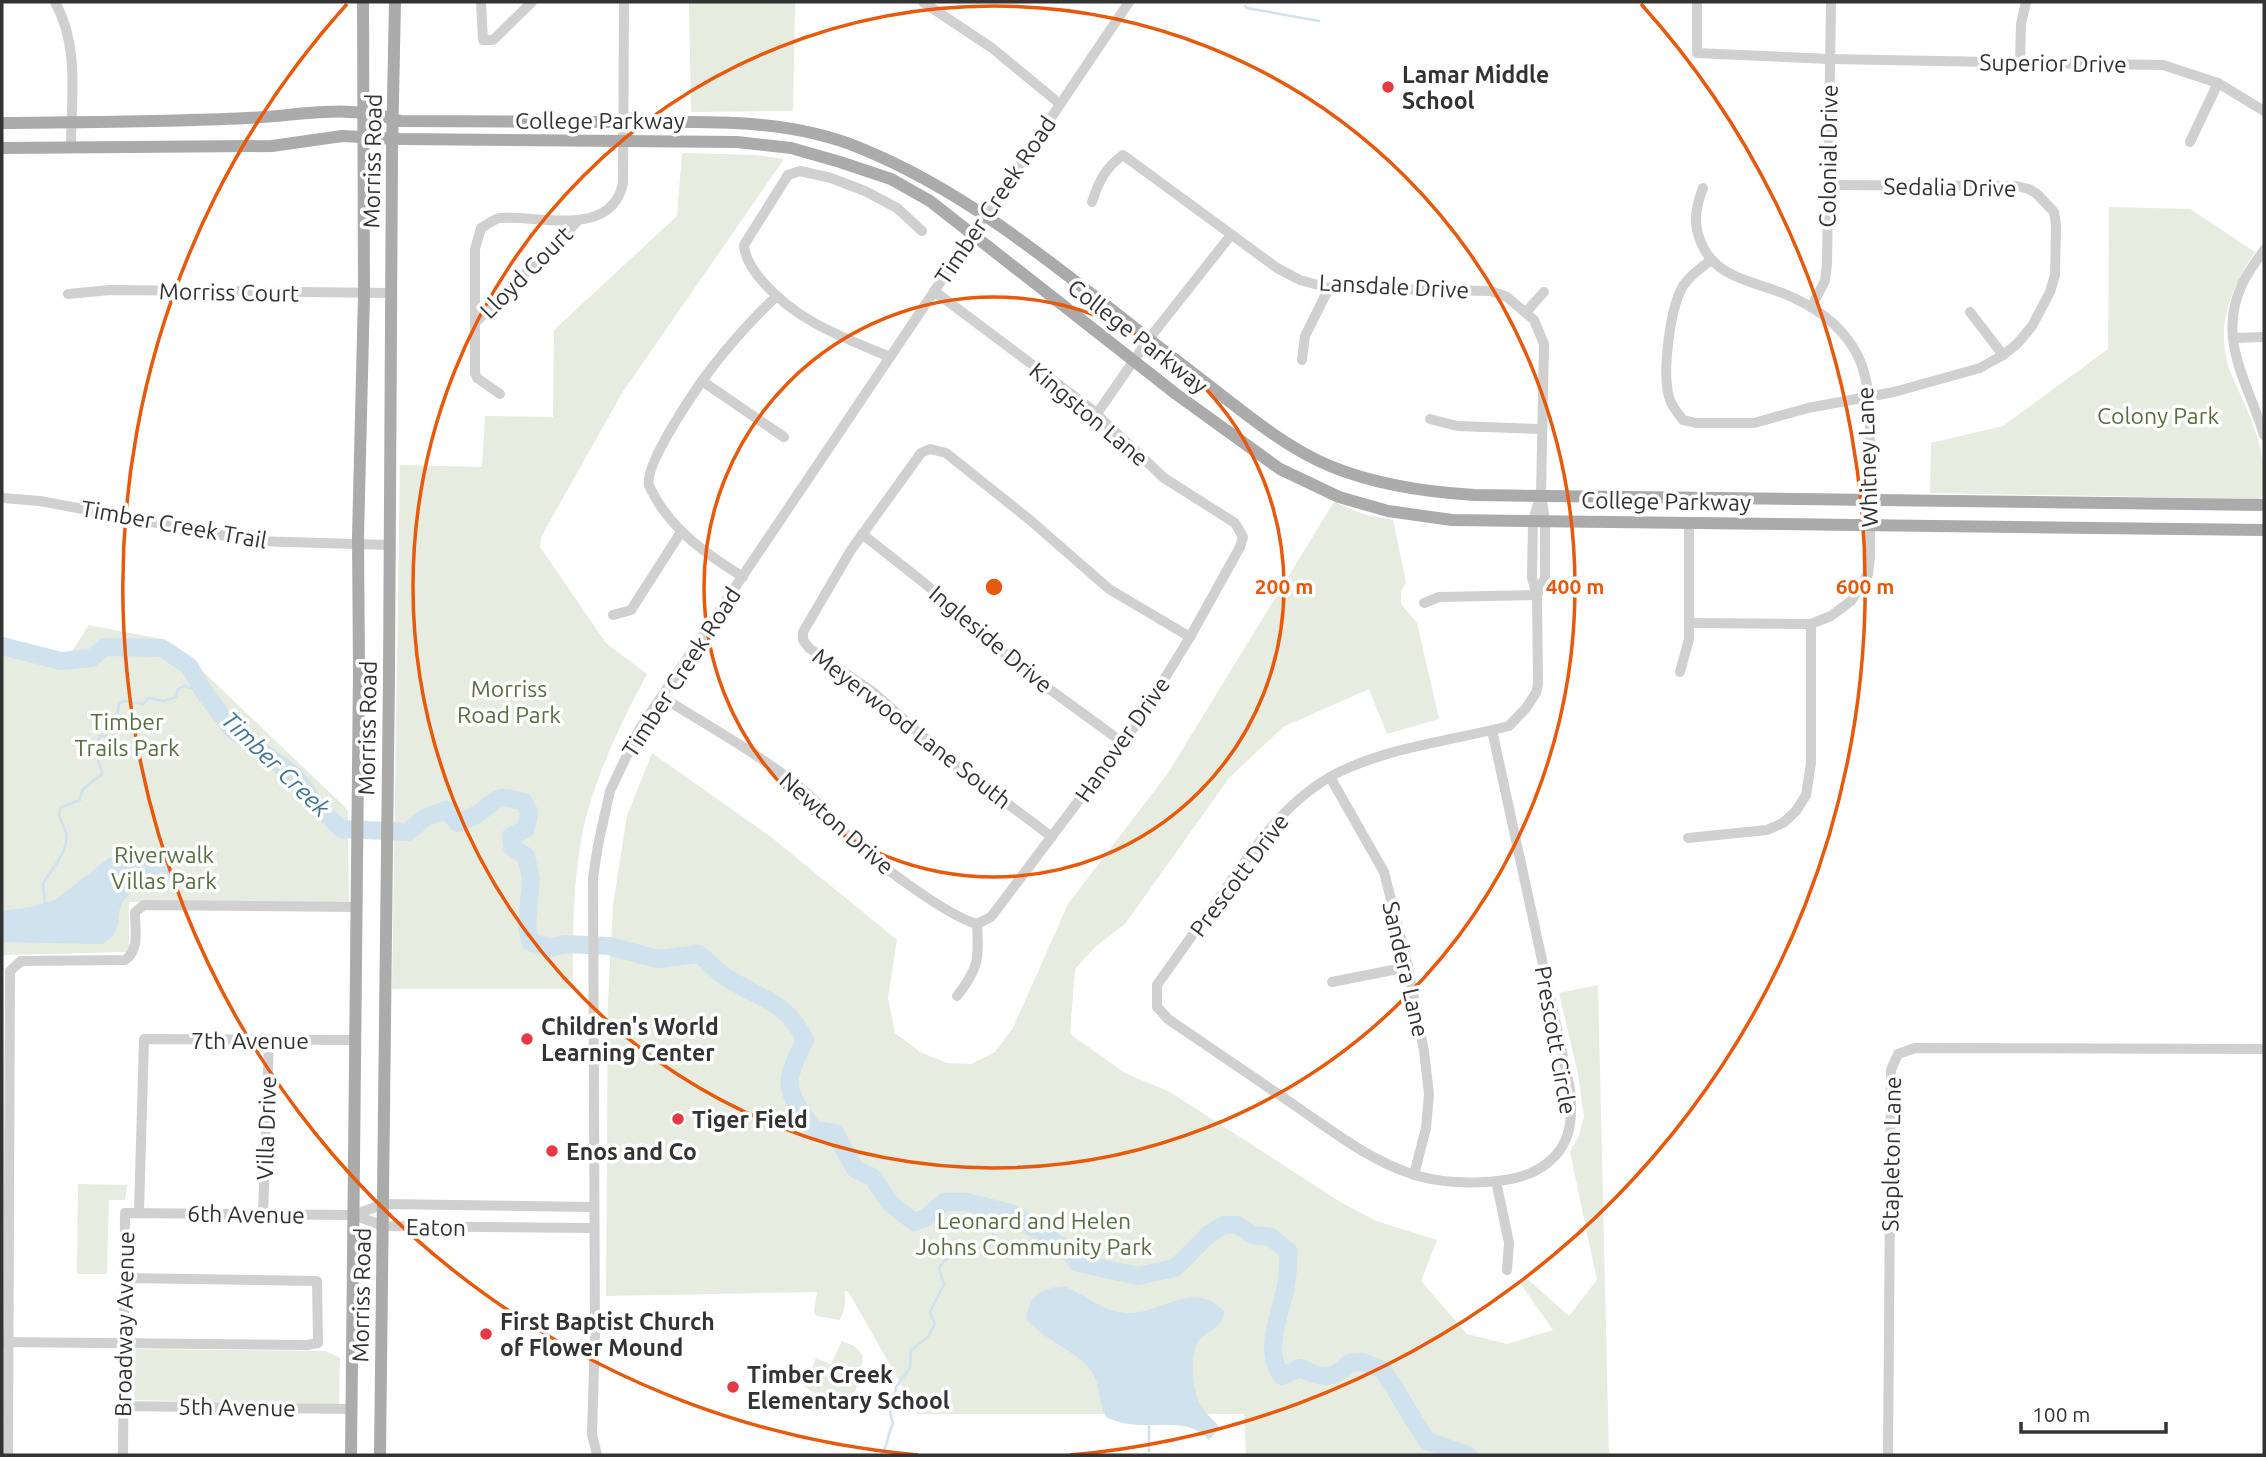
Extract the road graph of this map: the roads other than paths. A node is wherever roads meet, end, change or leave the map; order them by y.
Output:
1 (363, 2) edge
2 (396, 2) edge
3 (481, 2) edge
4 (532, 2) edge
5 (624, 2) edge
6 (923, 2) edge
7 (1129, 2) edge
8 (1697, 2) edge
9 (1831, 2) edge
10 (2026, 2) edge
11 (58, 3) edge
12 (1830, 59) junction
13 (2020, 62) junction
14 (2218, 83) junction
15 (1060, 104) junction
16 (2264, 111) edge
17 (362, 112) junction
18 (394, 119) junction
19 (71, 122) junction
20 (622, 122) junction
21 (2, 123) edge
22 (363, 137) junction
23 (392, 139) junction
24 (623, 141) junction
25 (2190, 142) dead end
26 (2, 148) edge
27 (71, 148) junction
28 (1829, 185) junction
29 (1703, 188) dead end
30 (1092, 202) dead end
31 (984, 214) junction
32 (577, 222) junction
33 (922, 231) dead end
34 (971, 234) junction
35 (1231, 235) junction
36 (2264, 250) edge
37 (1711, 260) junction
38 (1329, 288) junction
39 (934, 291) junction
40 (1544, 292) dead end
41 (390, 293) junction
42 (68, 294) dead end
43 (364, 294) junction
44 (776, 297) junction
45 (1811, 307) junction
46 (1526, 312) junction
47 (1970, 312) dead end
48 (475, 323) junction
49 (2264, 337) edge
50 (2233, 338) junction
51 (1148, 341) junction
52 (2003, 355) junction
53 (890, 357) junction
54 (1302, 360) dead end
55 (1135, 361) junction
56 (702, 381) junction
57 (500, 394) dead end
58 (1869, 397) junction
59 (1096, 415) junction
60 (1430, 419) dead end
61 (1541, 429) junction
62 (2264, 435) edge
63 (785, 437) dead end
64 (1541, 495) junction
65 (2, 498) edge
66 (1871, 499) junction
67 (2044, 502) junction
68 (2136, 504) junction
69 (2226, 505) junction
70 (2264, 505) edge
71 (1539, 520) junction
72 (1689, 522) junction
73 (1871, 524) junction
74 (2043, 527) junction
75 (2136, 528) junction
76 (2226, 530) junction
77 (2264, 530) edge
78 (681, 532) junction
79 (862, 534) junction
80 (1243, 537) joint
81 (359, 545) junction
82 (389, 545) junction
83 (743, 576) junction
84 (1537, 595) junction
85 (1424, 603) dead end
86 (613, 615) dead end
87 (1689, 622) junction
88 (1811, 624) junction
89 (1190, 637) junction
90 (1680, 672) dead end
91 (662, 697) junction
92 (1492, 730) junction
93 (1122, 742) junction
94 (1330, 777) junction
95 (1052, 837) junction
96 (1688, 838) dead end
97 (357, 906) junction
98 (977, 924) junction
99 (1408, 967) junction
100 (1332, 982) dead end
101 (957, 996) dead end
102 (1164, 1015) joint
103 (144, 1039) joint
104 (355, 1040) junction
105 (269, 1041) junction
106 (2264, 1049) edge
107 (1414, 1175) junction
108 (1496, 1181) junction
109 (383, 1204) junction
110 (593, 1207) junction
111 (139, 1212) junction
112 (354, 1214) junction
113 (262, 1215) junction
114 (383, 1226) junction
115 (593, 1228) junction
116 (1507, 1270) dead end
117 (124, 1278) junction
118 (5, 1342) edge
119 (124, 1343) junction
120 (123, 1406) junction
121 (352, 1409) junction
122 (8, 1455) edge
123 (122, 1455) edge
124 (351, 1455) edge
125 (380, 1455) edge
126 (597, 1455) edge
127 (1888, 1455) edge

1 - 17 main road, Morriss Road
2 - 18 main road, Morriss Road
3 - 4 street
5 - 20 street, Lloyd Court
6 - 15 street
7 - 15 street, Timber Creek Road
8 - 12 street, Superior Drive
9 - 12 street, Colonial Drive
10 - 13 street
11 - 19 street
12 - 13 street, Superior Drive
12 - 28 street, Colonial Drive
13 - 14 street, Superior Drive
14 - 16 street, Superior Drive
14 - 25 street
15 - 31 street, Timber Creek Road
17 - 18 main road, College Parkway
17 - 19 main road, College Parkway
17 - 22 main road, Morriss Road
18 - 20 main road, College Parkway
18 - 23 main road, Morriss Road
19 - 21 main road, College Parkway
19 - 27 street
20 - 24 street, Lloyd Court
20 - 31 main road, College Parkway
22 - 23 main road, College Parkway
22 - 27 main road, College Parkway
22 - 43 main road, Morriss Road
23 - 24 main road, College Parkway
23 - 41 main road, Morriss Road
24 - 32 street, Lloyd Court
24 - 34 main road, College Parkway
26 - 27 main road, College Parkway
28 - 45 street, Colonial Drive
28 - 52 street, Sedalia Drive
29 - 37 street
30 - 35 street, Lansdale Drive
31 - 34 street, Timber Creek Road
31 - 51 main road, College Parkway
32 - 48 street, Lloyd Court
32 - 48 street, Lloyd Court
33 - 44 street
34 - 39 street, Timber Creek Road
34 - 55 main road, College Parkway
35 - 38 street, Lansdale Drive
35 - 51 street
36 - 50 street
37 - 45 street, Whitney Lane
37 - 58 street, Sedalia Drive
38 - 46 street, Lansdale Drive
38 - 54 street
39 - 53 street, Timber Creek Road
39 - 59 street, Kingston Lane
40 - 46 street
41 - 43 street, Morriss Court
41 - 82 main road, Morriss Road
42 - 43 street, Morriss Court
43 - 81 main road, Morriss Road
44 - 53 street
44 - 56 street
45 - 58 street, Whitney Lane
46 - 61 street, Lansdale Drive
47 - 52 street
48 - 57 street, Lloyd Court
49 - 50 street
50 - 62 street
51 - 55 street
51 - 64 main road, College Parkway
52 - 58 street, Sedalia Drive
53 - 83 street, Timber Creek Road
55 - 59 street
55 - 71 main road, College Parkway
56 - 63 street
56 - 78 street
58 - 66 street, Whitney Lane
59 - 80 street, Kingston Lane
60 - 61 street
61 - 64 street, Lansdale Drive
64 - 66 main road, College Parkway
64 - 71 street, Prescott Drive
65 - 81 street, Timber Creek Trail
66 - 67 main road, College Parkway
66 - 73 street, Whitney Lane
67 - 68 main road, College Parkway
67 - 74 main road
68 - 69 main road, College Parkway
68 - 75 main road
69 - 70 main road, College Parkway
69 - 76 main road
71 - 72 main road, College Parkway
71 - 84 street, Prescott Drive
72 - 73 main road, College Parkway
72 - 87 street
73 - 74 main road, College Parkway
73 - 88 street, Whitney Lane
74 - 75 main road, College Parkway
75 - 76 main road, College Parkway
76 - 77 main road, College Parkway
78 - 83 street
78 - 86 street
79 - 89 street
79 - 93 street, Ingleside Drive
79 - 95 street, Meyerwood Lane South
80 - 89 street, Hanover Drive
81 - 82 street, Timber Creek Trail
81 - 97 main road, Morriss Road
82 - 109 main road, Morriss Road
83 - 91 street, Timber Creek Road
84 - 85 street
84 - 92 street, Prescott Drive
87 - 88 street, Whitney Lane
87 - 90 street
88 - 96 street
89 - 93 street, Hanover Drive
91 - 98 street, Newton Drive
91 - 110 street, Timber Creek Road
92 - 94 street, Prescott Drive
92 - 108 street, Prescott Circle
93 - 95 street, Hanover Drive
94 - 99 street, Sandera Lane
94 - 102 street, Prescott Drive
95 - 98 street, Hanover Drive
97 - 104 main road, Morriss Road
97 - 118 street
98 - 101 street
99 - 100 street
99 - 107 street, Sandera Lane
102 - 107 street, Prescott Circle
103 - 105 street, 7th Avenue
103 - 111 street, Broadway Avenue
104 - 105 street, 7th Avenue
104 - 112 main road, Morriss Road
105 - 113 street, Villa Drive
106 - 127 street, Stapleton Lane
107 - 108 street, Prescott Circle
108 - 116 street
109 - 110 street, Eaton
109 - 112 street, Eaton
109 - 114 main road, Morriss Road
110 - 115 street, Timber Creek Road
111 - 113 street, 6th Avenue
111 - 117 street, Broadway Avenue
112 - 113 street, 6th Avenue
112 - 114 street, Eaton
112 - 121 main road, Morriss Road
114 - 115 street, Eaton
114 - 125 main road, Morriss Road
115 - 126 street, Timber Creek Road
117 - 119 street, Broadway Avenue
117 - 119 street
118 - 119 street
118 - 122 street
119 - 120 street, Broadway Avenue
120 - 121 street, 5th Avenue
120 - 123 street, Broadway Avenue
121 - 124 main road, Morriss Road

